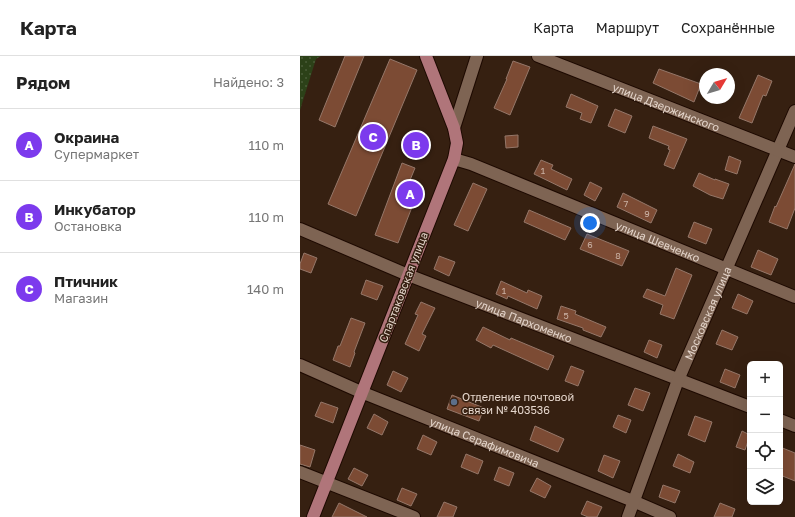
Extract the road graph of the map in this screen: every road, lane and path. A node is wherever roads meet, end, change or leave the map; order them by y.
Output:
1 (426, 56) edge
2 (478, 56) edge
3 (538, 56) edge
4 (795, 111) edge
5 (454, 128) junction
6 (778, 151) junction
7 (795, 157) edge
8 (454, 159) junction
9 (300, 229) edge
10 (727, 269) junction
11 (408, 275) junction
12 (795, 297) edge
13 (300, 365) edge
14 (678, 380) junction
15 (361, 392) junction
16 (747, 406) edge
17 (783, 421) edge
18 (795, 426) edge
19 (300, 472) edge
20 (326, 482) junction
21 (633, 501) junction
22 (313, 517) edge
23 (414, 517) edge
24 (628, 517) edge
25 (670, 517) edge

1 - 5 main road, Спартаковская улица
2 - 5 street
3 - 6 street, улица Дзержинского
4 - 6 street, Московская улица
5 - 8 main road, Спартаковская улица
6 - 7 street, улица Дзержинского
6 - 10 street, Московская улица
8 - 10 street, улица Шевченко
8 - 11 main road, Спартаковская улица
9 - 11 street, улица Пархоменко
10 - 12 street, улица Шевченко
10 - 14 street, Московская улица
11 - 14 street, улица Пархоменко
11 - 15 main road, Спартаковская улица
13 - 15 street, улица Серафимовича
14 - 16 street, улица Пархоменко
14 - 21 street, Московская улица
15 - 20 main road, Спартаковская улица
15 - 21 street, улица Серафимовича
17 - 18 street
19 - 20 street
20 - 22 main road, Спартаковская улица
20 - 23 street
21 - 24 street, Московская улица
21 - 25 street, улица Серафимовича

